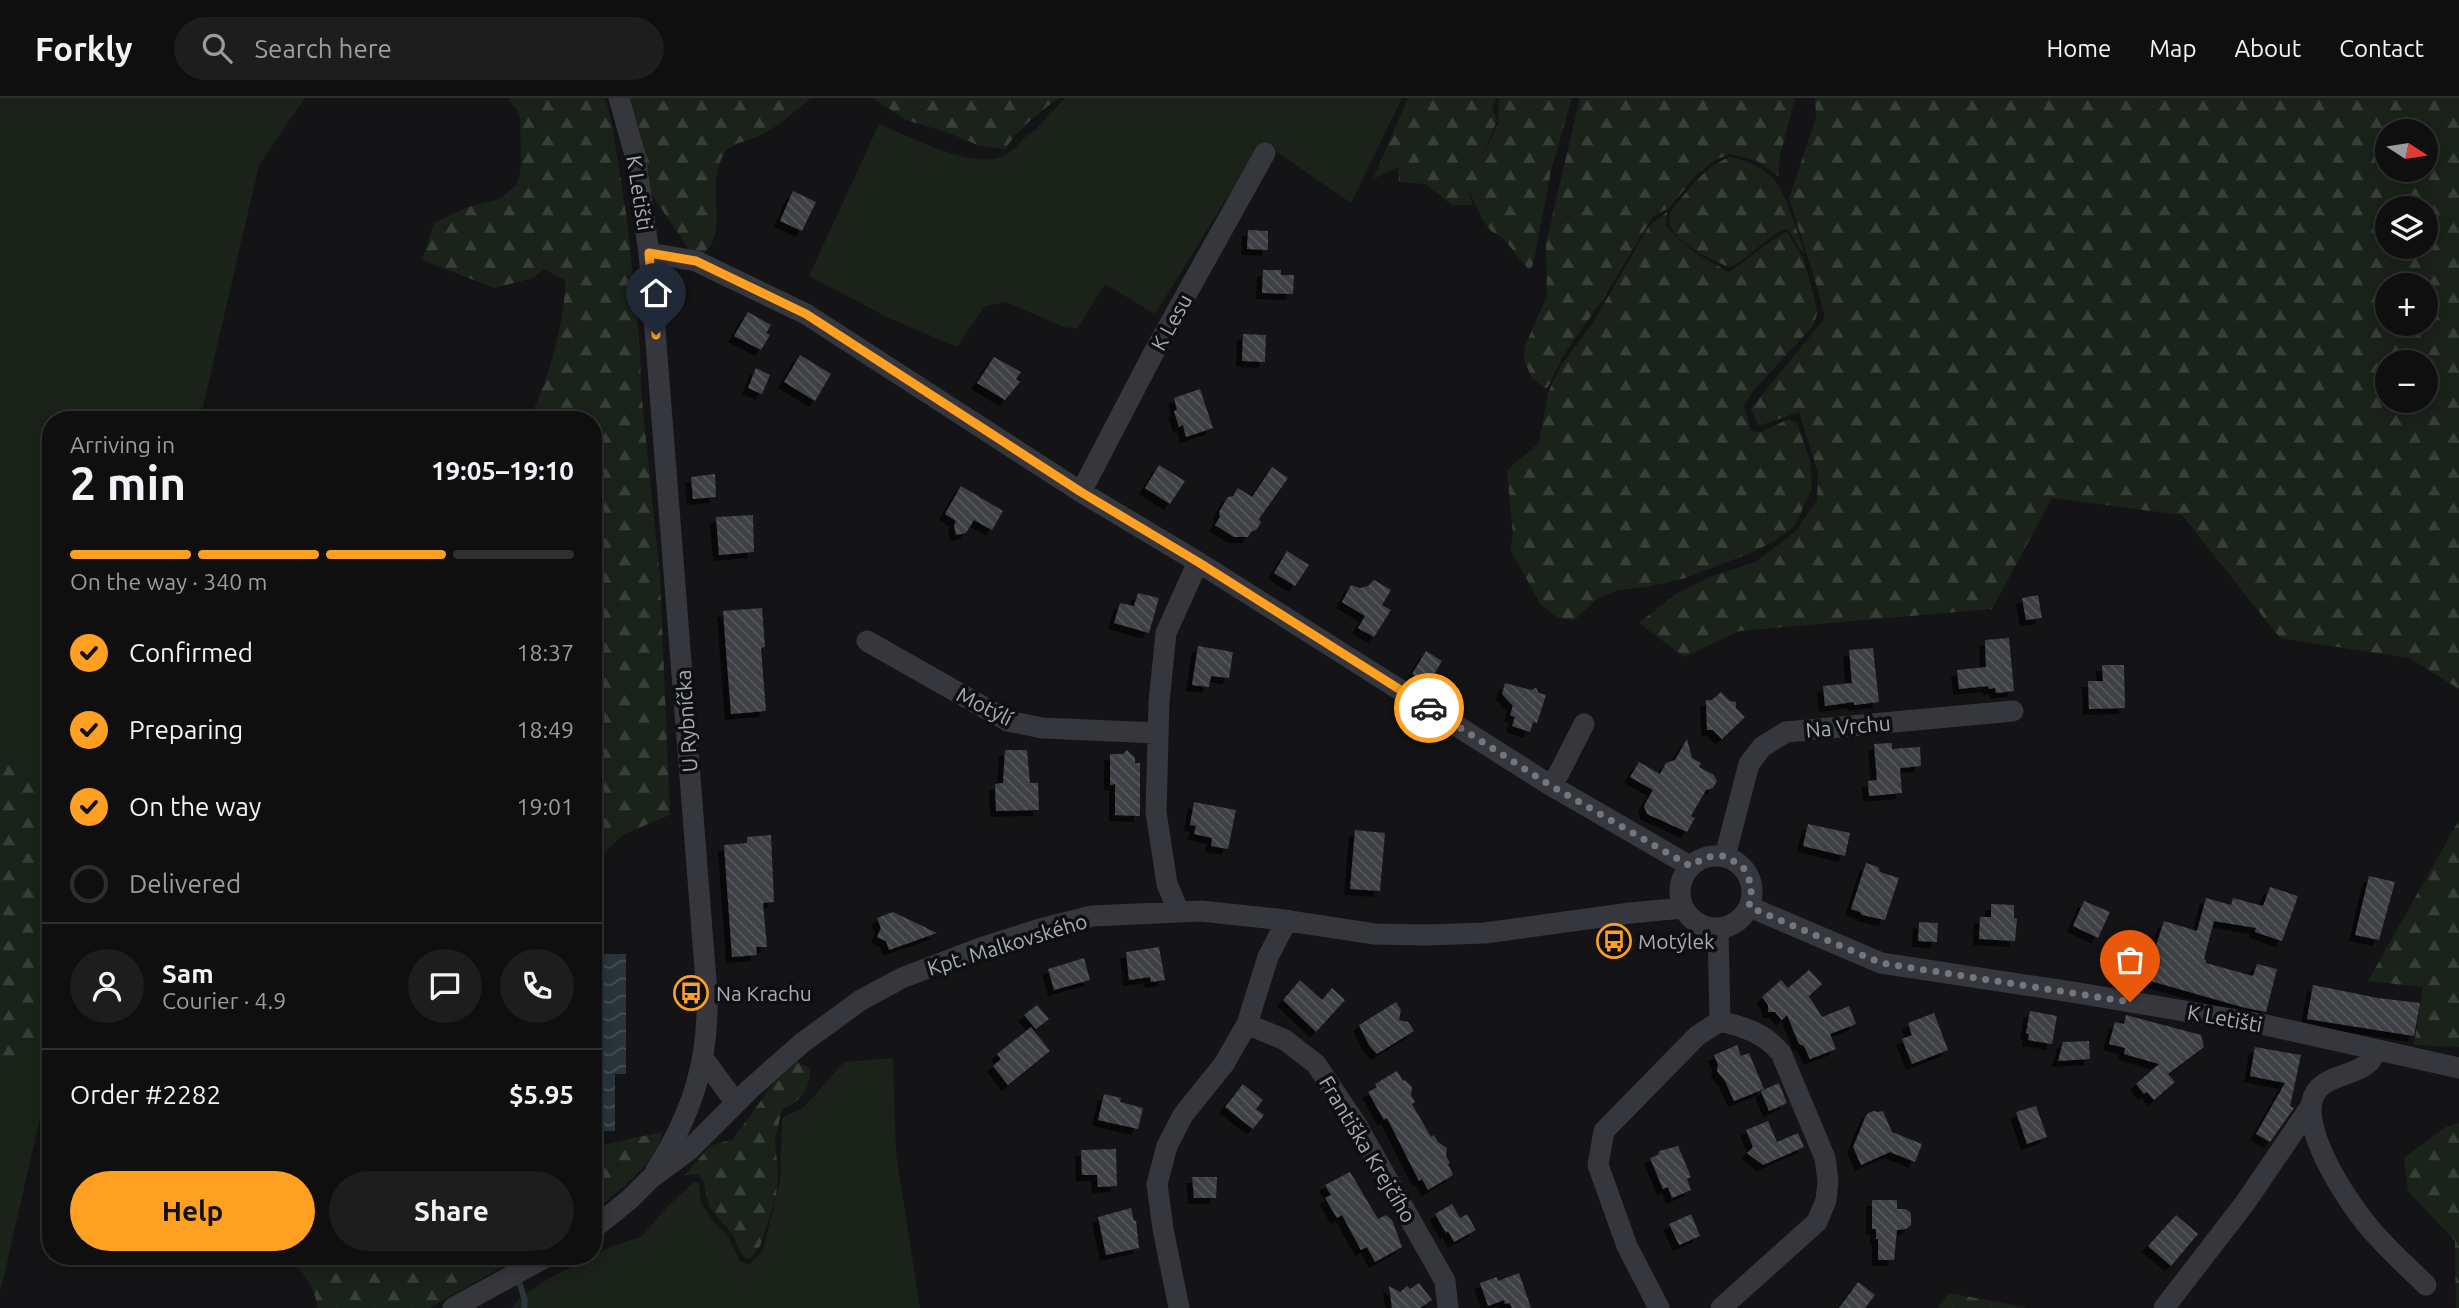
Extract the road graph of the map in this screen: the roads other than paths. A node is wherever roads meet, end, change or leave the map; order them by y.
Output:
1 (619, 98) edge
2 (1265, 153) dead end
3 (649, 253) junction
4 (1081, 492) junction
5 (1198, 562) junction
6 (867, 641) dead end
7 (2013, 711) dead end
8 (1584, 723) dead end
9 (1158, 733) junction
10 (1550, 785) junction
11 (1725, 856) junction
12 (1690, 866) junction
13 (1749, 907) junction
14 (1683, 908) junction
15 (1179, 912) junction
16 (1287, 920) junction
17 (1718, 929) junction
18 (1720, 1021) junction
19 (1247, 1024) junction
20 (2376, 1051) junction
21 (703, 1058) junction
22 (2459, 1068) edge
23 (736, 1103) junction
24 (2311, 1106) junction
25 (651, 1178) junction
26 (602, 1221) edge
27 (532, 1265) edge
28 (2426, 1285) dead end
29 (453, 1308) edge
30 (1179, 1308) edge
31 (1448, 1308) edge
32 (1658, 1308) edge
33 (1721, 1308) edge
34 (2164, 1308) edge

1 - 3 street, K Letišti
2 - 4 street, K Lesu
3 - 4 street, K Letišti
3 - 21 street, U Rybníčka
4 - 5 street, K Letišti
5 - 9 street
5 - 10 street, K Letišti
6 - 9 street, Motýlí
7 - 11 street, Na Vrchu
8 - 10 street
9 - 15 street
10 - 12 street, K Letišti
11 - 12 street
11 - 13 street
12 - 14 street
13 - 17 street
13 - 20 street, K Letišti
14 - 16 street, Kpt. Malkovského
14 - 17 street
15 - 16 street, Kpt. Malkovského
15 - 23 street, Kpt. Malkovského
16 - 19 street
17 - 18 street
18 - 32 street
18 - 33 street
19 - 30 street
19 - 31 street, Františka Krejčího
20 - 22 street, K Letišti
20 - 24 street
21 - 23 street
21 - 25 street, U Rybníčka
23 - 25 street, Kpt. Malkovského
24 - 28 street
24 - 34 street
25 - 26 street
27 - 29 street

